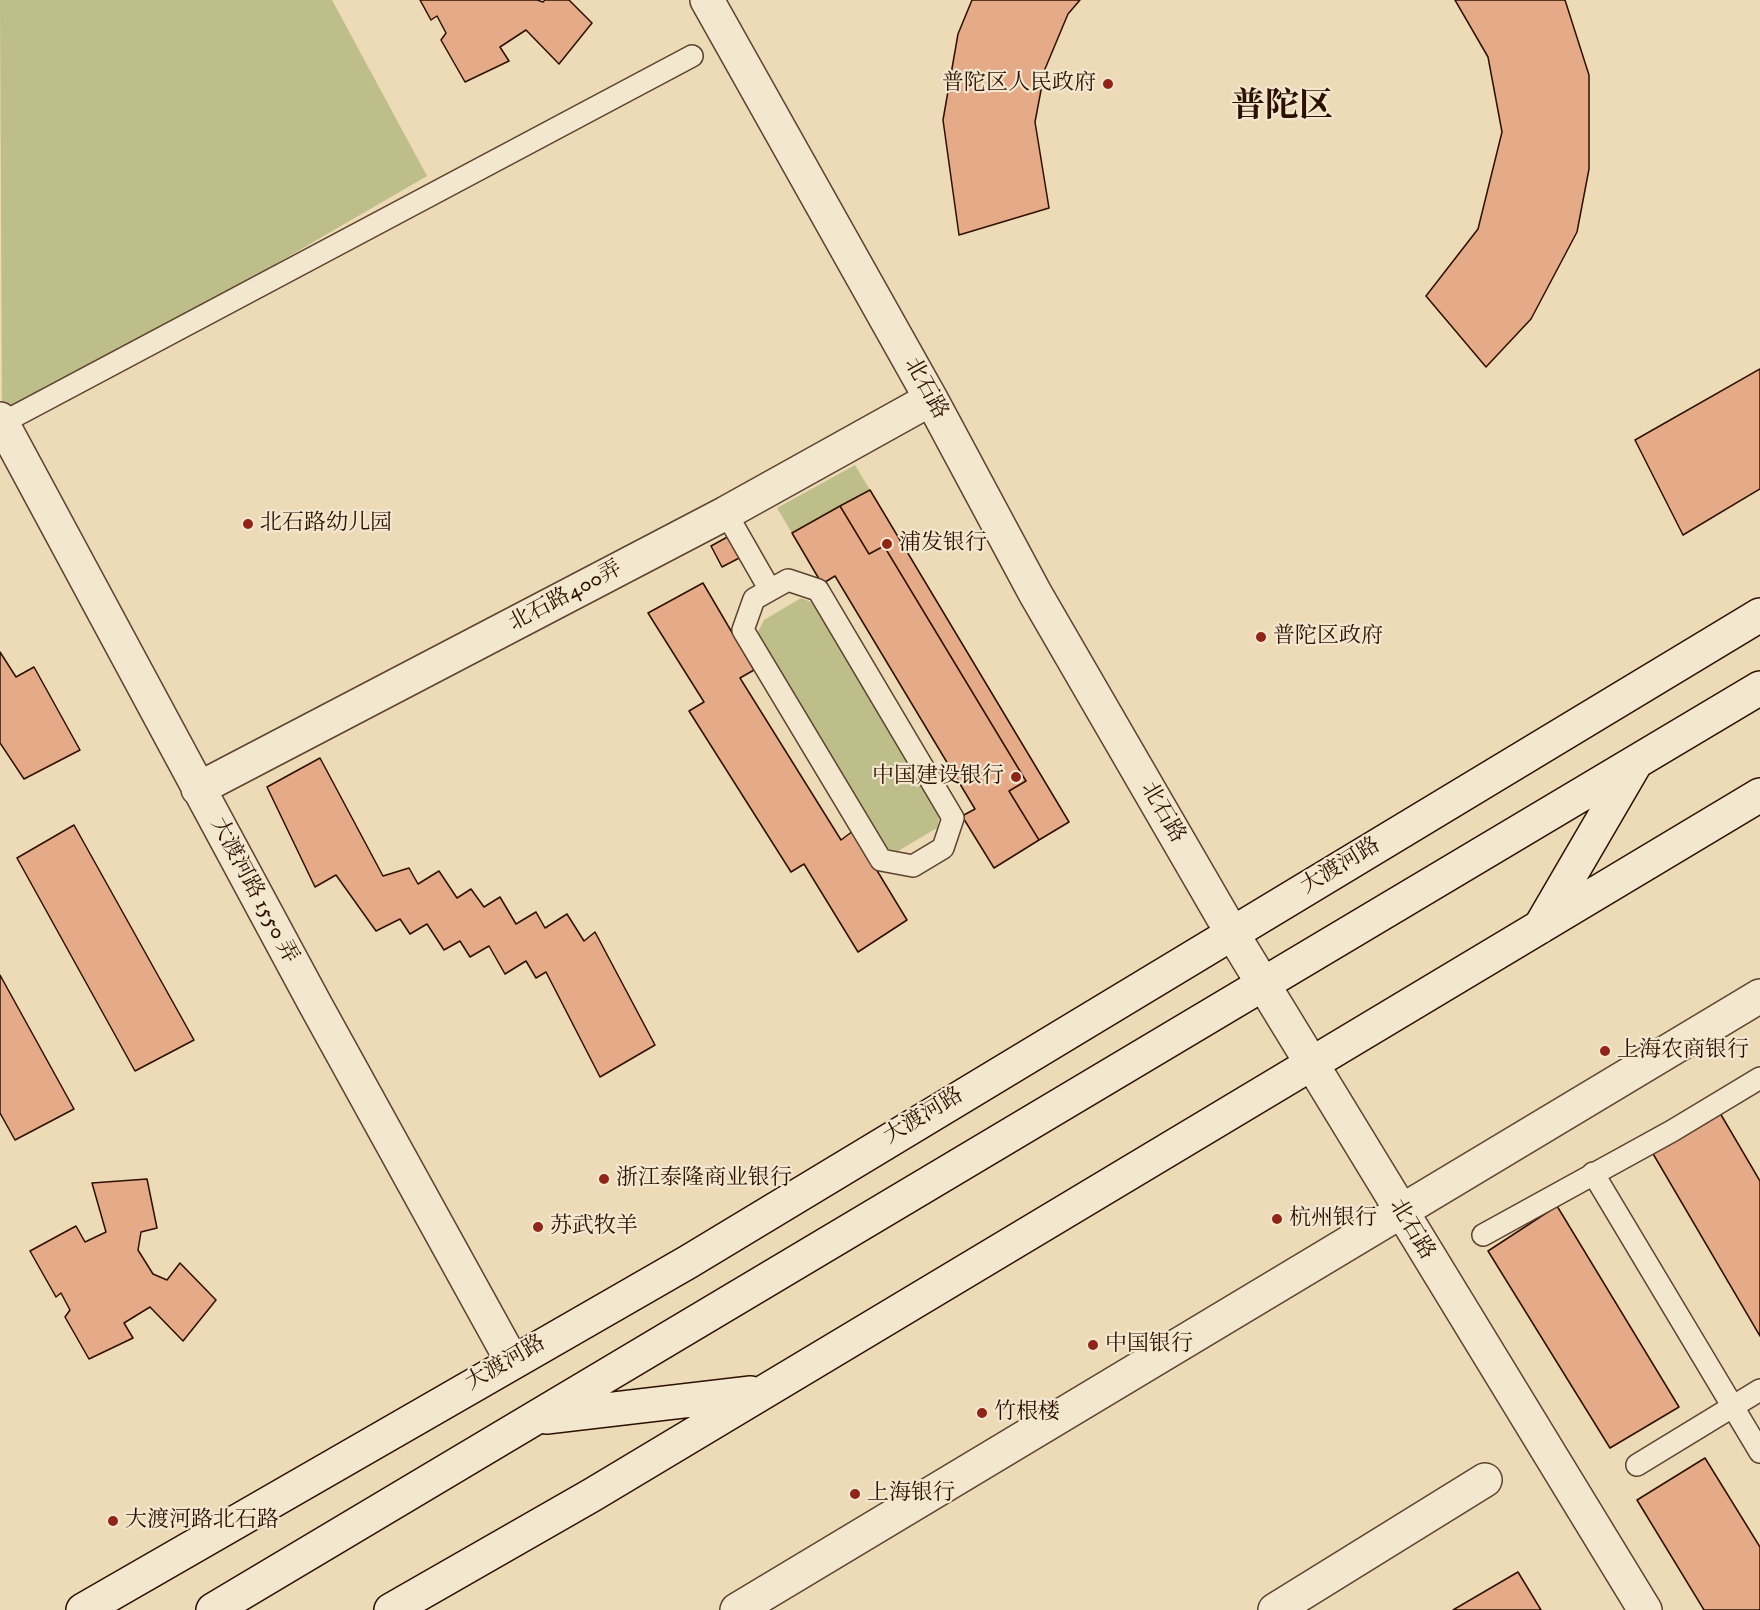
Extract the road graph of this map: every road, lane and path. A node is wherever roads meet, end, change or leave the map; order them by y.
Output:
1 (707, 0) edge
2 (692, 56) dead end
3 (931, 399) junction
4 (1, 421) edge
5 (726, 513) junction
6 (770, 590) junction
7 (1760, 615) edge
8 (1760, 688) edge
9 (1636, 762) junction
10 (198, 789) junction
11 (1760, 795) edge
12 (1539, 929) junction
13 (1232, 933) junction
14 (1263, 985) junction
15 (1760, 996) edge
16 (1312, 1065) junction
17 (1759, 1081) edge
18 (1593, 1173) junction
19 (1400, 1211) junction
20 (1484, 1235) dead end
21 (512, 1361) junction
22 (1760, 1390) edge
23 (760, 1392) junction
24 (1734, 1407) junction
25 (536, 1418) junction
26 (1760, 1452) edge
27 (1637, 1465) dead end
28 (1485, 1480) dead end
29 (83, 1610) edge
30 (213, 1610) edge
31 (391, 1610) edge
32 (737, 1610) edge
33 (1275, 1610) edge
34 (1645, 1610) edge

1 - 3 main road, 北石路
2 - 4 lane
3 - 5 main road, 北石路400弄
3 - 13 main road, 北石路
4 - 10 main road, 大渡河路 1550 弄
5 - 6 lane
5 - 10 main road, 北石路400弄
6 - 6 lane
7 - 13 main road, 大渡河路
8 - 9 main road
9 - 12 main road
9 - 14 main road
10 - 21 main road, 大渡河路 1550 弄
11 - 12 main road
12 - 16 main road
13 - 14 main road, 北石路
13 - 21 main road, 大渡河路
14 - 16 main road, 北石路
14 - 25 main road
15 - 19 main road
16 - 19 main road, 北石路
16 - 23 main road
17 - 18 lane
18 - 20 lane
18 - 24 lane
19 - 32 main road
19 - 34 main road, 北石路
21 - 29 main road, 大渡河路
22 - 24 lane
23 - 25 main road
23 - 31 main road
24 - 26 lane
24 - 27 lane
25 - 30 main road
28 - 33 main road

